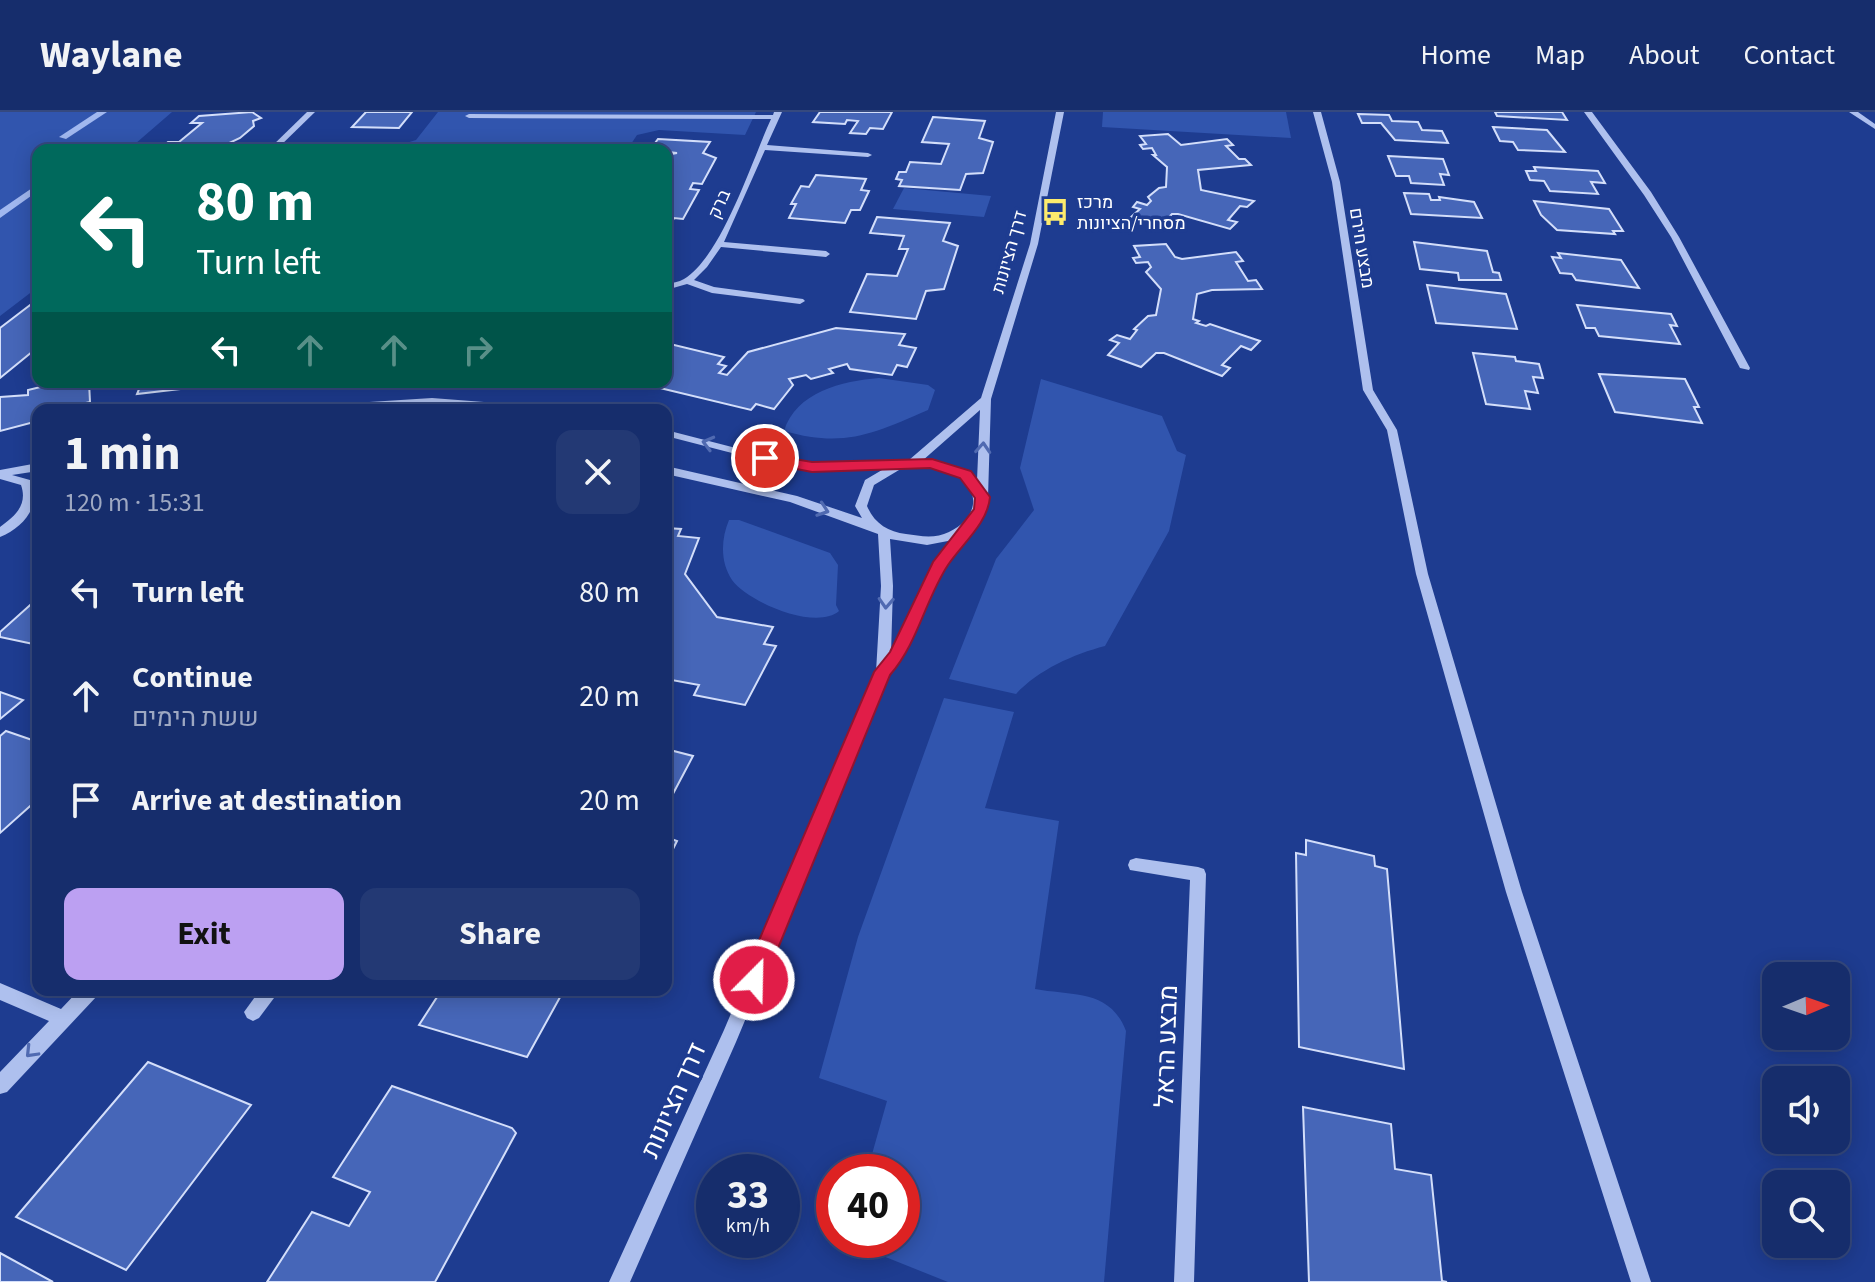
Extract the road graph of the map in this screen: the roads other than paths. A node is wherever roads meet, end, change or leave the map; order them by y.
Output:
1 (311, 112) edge
2 (1060, 112) edge
3 (1317, 112) edge
4 (1588, 112) edge
5 (1853, 112) edge
6 (777, 114) edge
7 (469, 116) dead end
8 (1875, 127) edge
9 (278, 144) edge
10 (762, 147) junction
11 (868, 155) dead end
12 (718, 244) junction
13 (826, 254) dead end
14 (687, 281) junction
15 (672, 285) edge
16 (800, 301) dead end
17 (1745, 368) dead end
18 (986, 399) junction
19 (385, 404) edge
20 (471, 404) edge
21 (672, 435) edge
22 (913, 463) junction
23 (895, 467) junction
24 (32, 468) edge
25 (672, 471) edge
26 (0, 474) edge
27 (982, 497) junction
28 (32, 513) edge
29 (19, 518) junction
30 (974, 522) junction
31 (880, 531) junction
32 (0, 533) edge
33 (883, 672) junction
34 (1136, 865) dead end
35 (0, 991) edge
36 (85, 996) edge
37 (266, 996) edge
38 (253, 1012) dead end
39 (63, 1019) junction
40 (0, 1085) edge
41 (619, 1282) edge
42 (1184, 1282) edge
43 (1641, 1282) edge

1 - 9 street
2 - 18 street, דרך הציונות
3 - 43 street, מבצע חירם
4 - 17 street
5 - 8 street
6 - 7 street
6 - 10 street, ברק
10 - 11 street
10 - 12 street, ברק
12 - 13 street
12 - 14 street, ברק
14 - 15 street
14 - 16 street
18 - 22 street
27 -> 18 street, דרך הציונות
19 - 20 street
23 -> 21 street
22 - 23 street
22 - 27 street
23 - 31 street
24 - 26 street
25 -> 31 street
26 - 29 street
27 - 30 street
28 - 29 street
29 - 32 street
30 - 31 street
30 - 33 street, דרך הציונות
31 -> 33 street, דרך הציונות
33 - 41 street, דרך הציונות
34 - 42 street, מבצע הראל
35 - 39 street
36 - 39 street
37 - 38 street
39 -> 40 street

